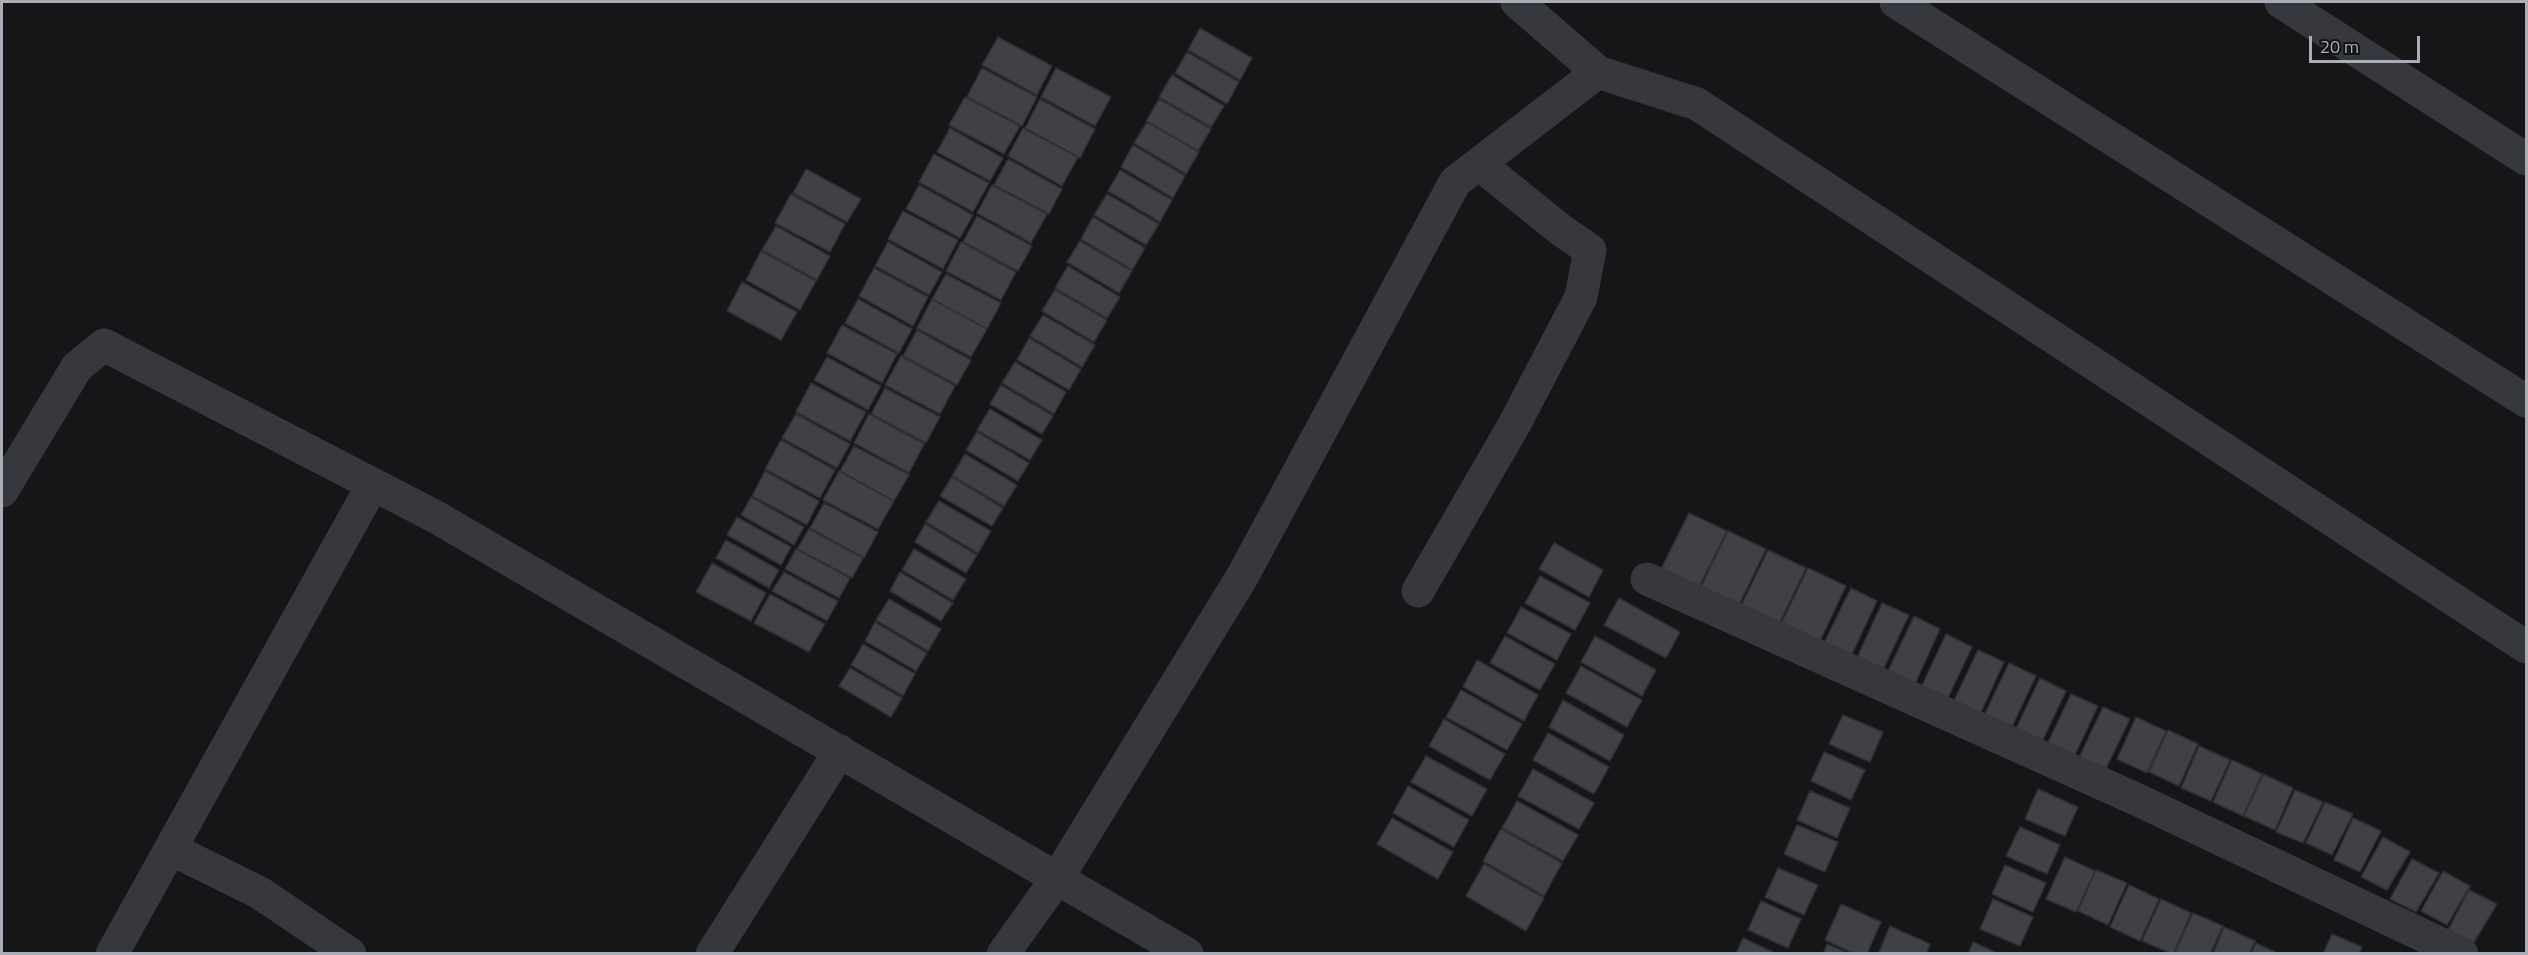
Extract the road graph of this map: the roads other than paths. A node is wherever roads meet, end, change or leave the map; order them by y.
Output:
1 (1517, 2) edge
2 (1896, 2) edge
3 (2281, 2) edge
4 (1598, 72) junction
5 (2526, 159) edge
6 (1479, 164) junction
7 (2526, 401) edge
8 (373, 484) junction
9 (2, 491) edge
10 (1647, 579) dead end
11 (1418, 591) dead end
12 (2526, 647) edge
13 (840, 751) junction
14 (171, 849) junction
15 (1058, 877) junction
16 (112, 954) edge
17 (350, 954) edge
18 (712, 954) edge
19 (1003, 954) edge
20 (1187, 954) edge
21 (2462, 954) edge

1 - 4 street
2 - 7 street
3 - 5 street
4 - 6 street
4 - 12 street
6 - 11 street
6 - 15 street
8 - 9 street
8 - 13 street
8 - 14 street
10 - 21 street
13 - 15 street
13 - 18 street
14 - 16 street
14 - 17 street
15 - 19 street
15 - 20 street

